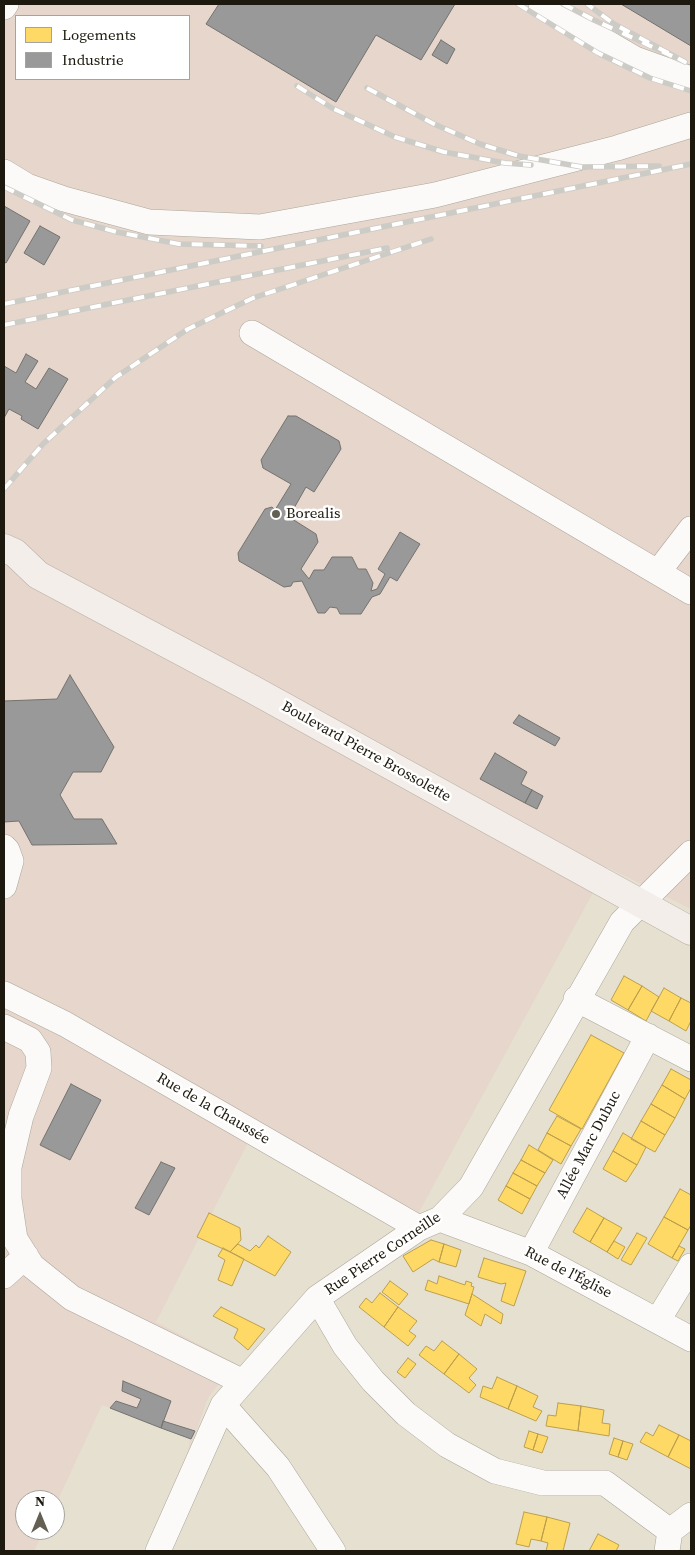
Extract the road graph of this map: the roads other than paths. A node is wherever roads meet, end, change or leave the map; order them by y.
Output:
1 (6, 4) edge
2 (541, 4) edge
3 (4, 7) edge
4 (691, 79) edge
5 (691, 125) edge
6 (4, 172) edge
7 (252, 333) dead end
8 (691, 531) edge
9 (4, 548) edge
10 (4, 568) edge
11 (658, 572) junction
12 (38, 575) junction
13 (691, 592) edge
14 (4, 847) edge
15 (691, 854) edge
16 (4, 886) edge
17 (640, 902) junction
18 (691, 931) edge
19 (4, 994) edge
20 (576, 999) junction
21 (4, 1027) edge
22 (648, 1036) junction
23 (691, 1059) edge
24 (430, 1223) junction
25 (531, 1253) junction
26 (26, 1256) junction
27 (691, 1266) edge
28 (4, 1276) edge
29 (316, 1298) junction
30 (658, 1320) junction
31 (691, 1339) edge
32 (243, 1382) junction
33 (223, 1405) junction
34 (691, 1515) edge
35 (668, 1541) edge
36 (158, 1551) edge
37 (334, 1551) edge

1 - 3 street
2 - 4 street
5 - 6 street
7 - 11 street
8 - 11 street
9 - 12 main road, Boulevard Pierre Brossolette
10 - 12 main road, Boulevard Pierre Brossolette
11 - 13 street
12 - 17 main road, Boulevard Pierre Brossolette
14 - 16 street
15 - 17 street, Rue Pierre Corneille
17 - 18 main road, Boulevard Pierre Brossolette
17 - 20 street, Rue Pierre Corneille
19 - 24 street, Rue de la Chaussée
20 - 22 street
20 - 24 street, Rue Pierre Corneille
21 - 26 street
22 - 23 street
22 - 25 street, Allée Marc Dubuc
24 - 25 street, Rue de l'Église
24 - 29 street, Rue Pierre Corneille
25 - 30 street, Rue de l'Église
26 - 28 street
26 - 32 street
27 - 30 street
29 - 32 street, Rue Pierre Corneille
29 - 35 street
30 - 31 street, Rue de l'Église
32 - 33 street, Rue Pierre Corneille
33 - 36 street, Rue Pierre Corneille
33 - 37 street
34 - 35 street

